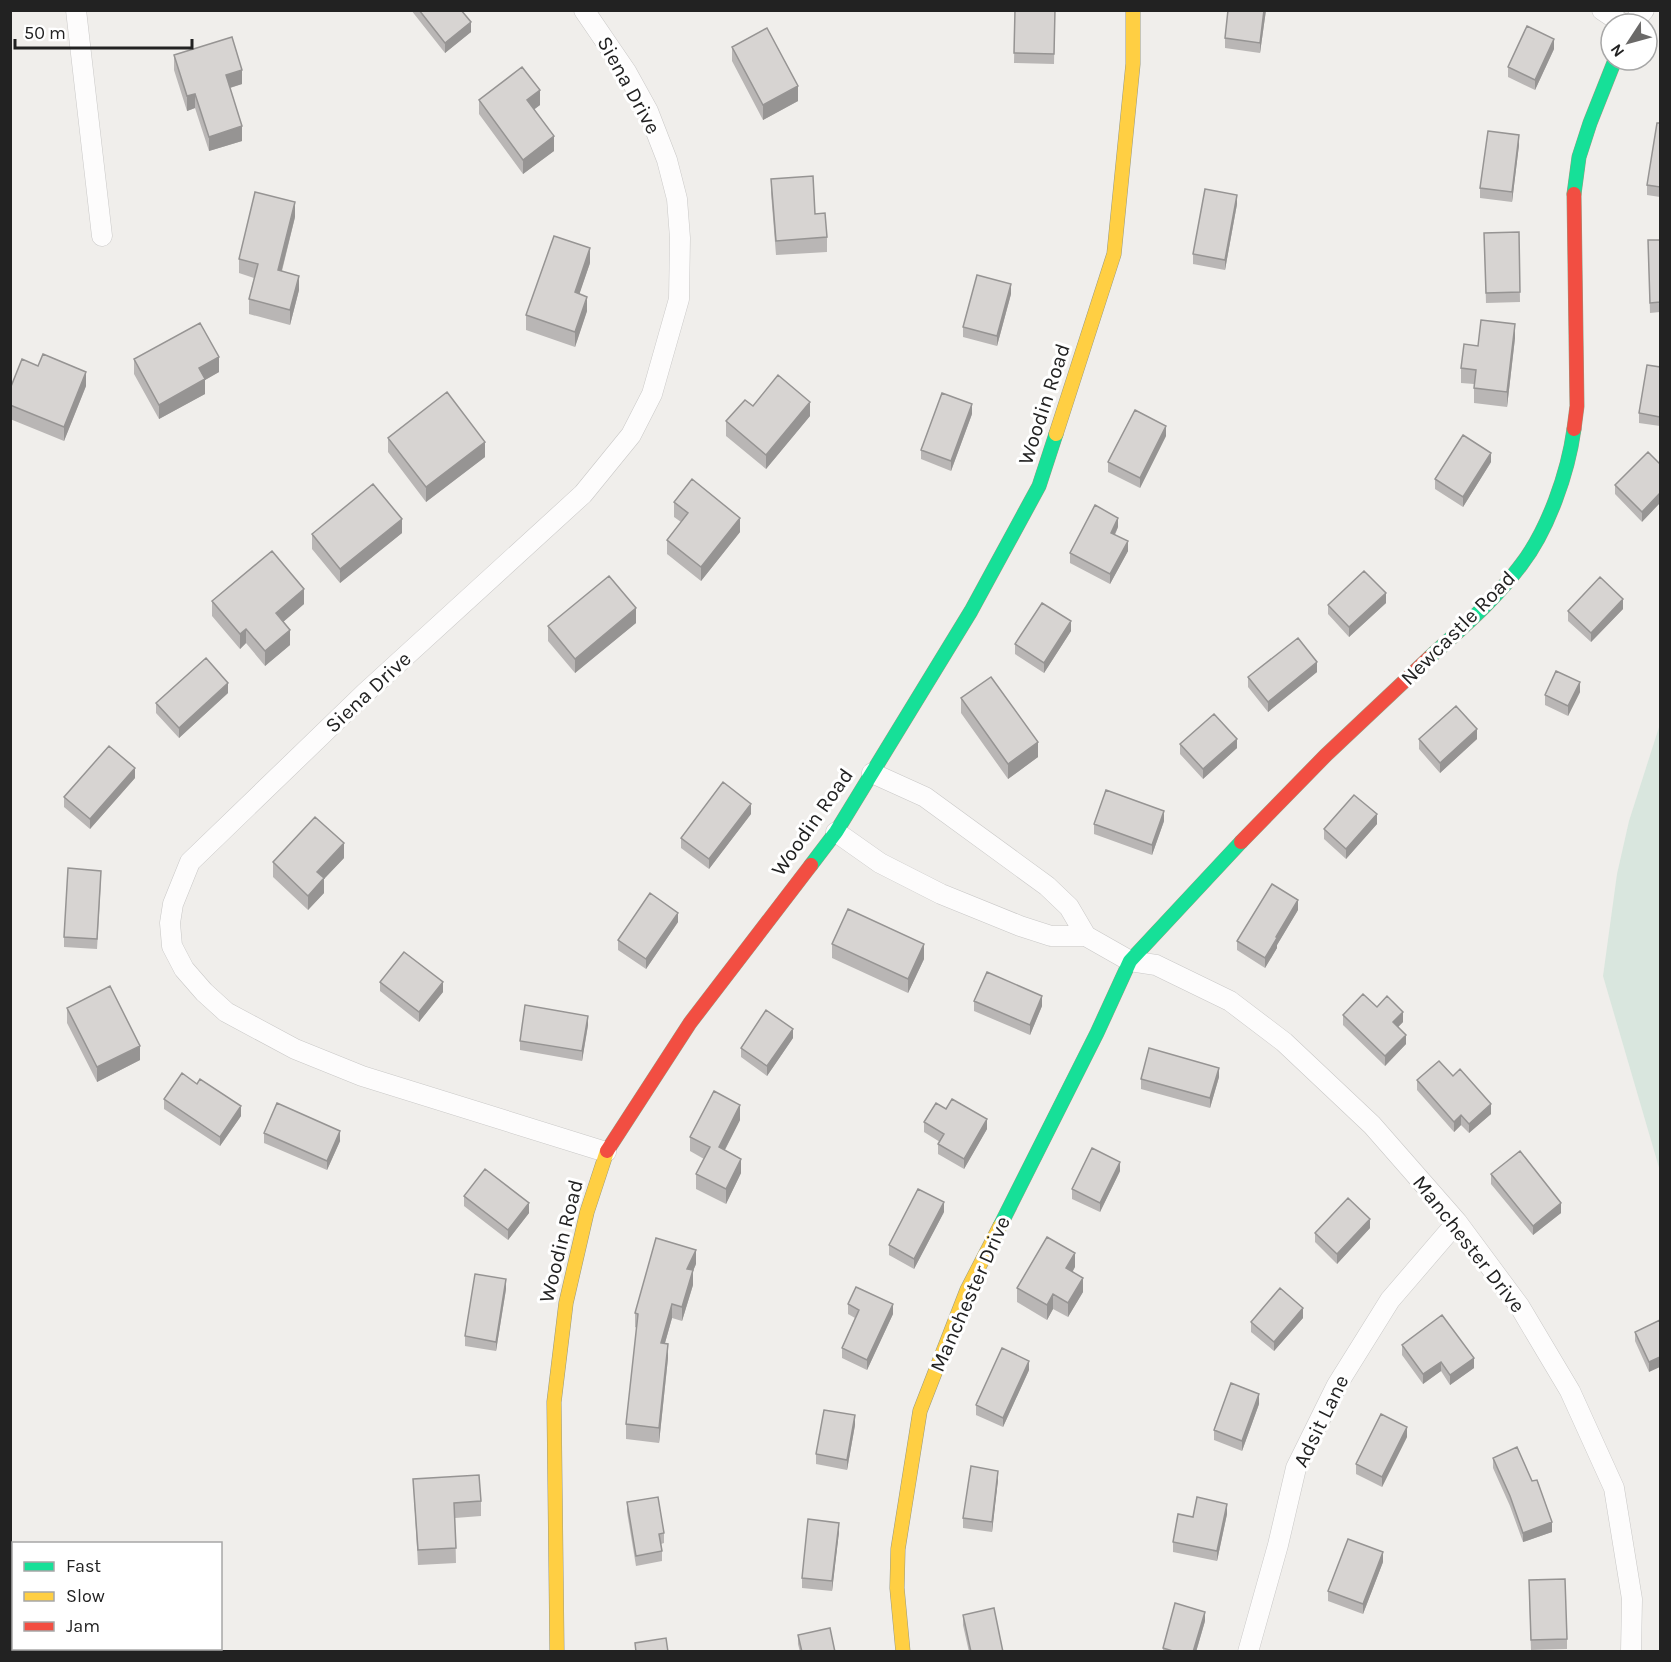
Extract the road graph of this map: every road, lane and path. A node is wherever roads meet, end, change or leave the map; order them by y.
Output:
1 (76, 10) edge
2 (584, 10) edge
3 (1133, 10) edge
4 (1610, 72) edge
5 (102, 236) dead end
6 (872, 773) junction
7 (836, 832) junction
8 (1086, 936) junction
9 (1130, 961) junction
10 (606, 1152) junction
11 (1456, 1222) junction
12 (557, 1652) edge
13 (903, 1652) edge
14 (1248, 1652) edge
15 (1631, 1652) edge

1 - 5 street
2 - 10 street, Siena Drive
3 - 6 street, Woodin Road
4 - 9 street, Newcastle Road
6 - 7 street, Woodin Road
6 - 8 street
7 - 8 street, Manchester Drive
7 - 10 street, Woodin Road
8 - 9 street, Manchester Drive
9 - 11 street, Manchester Drive
9 - 13 street, Manchester Drive
10 - 12 street, Woodin Road
11 - 14 street, Adsit Lane
11 - 15 street, Manchester Drive

